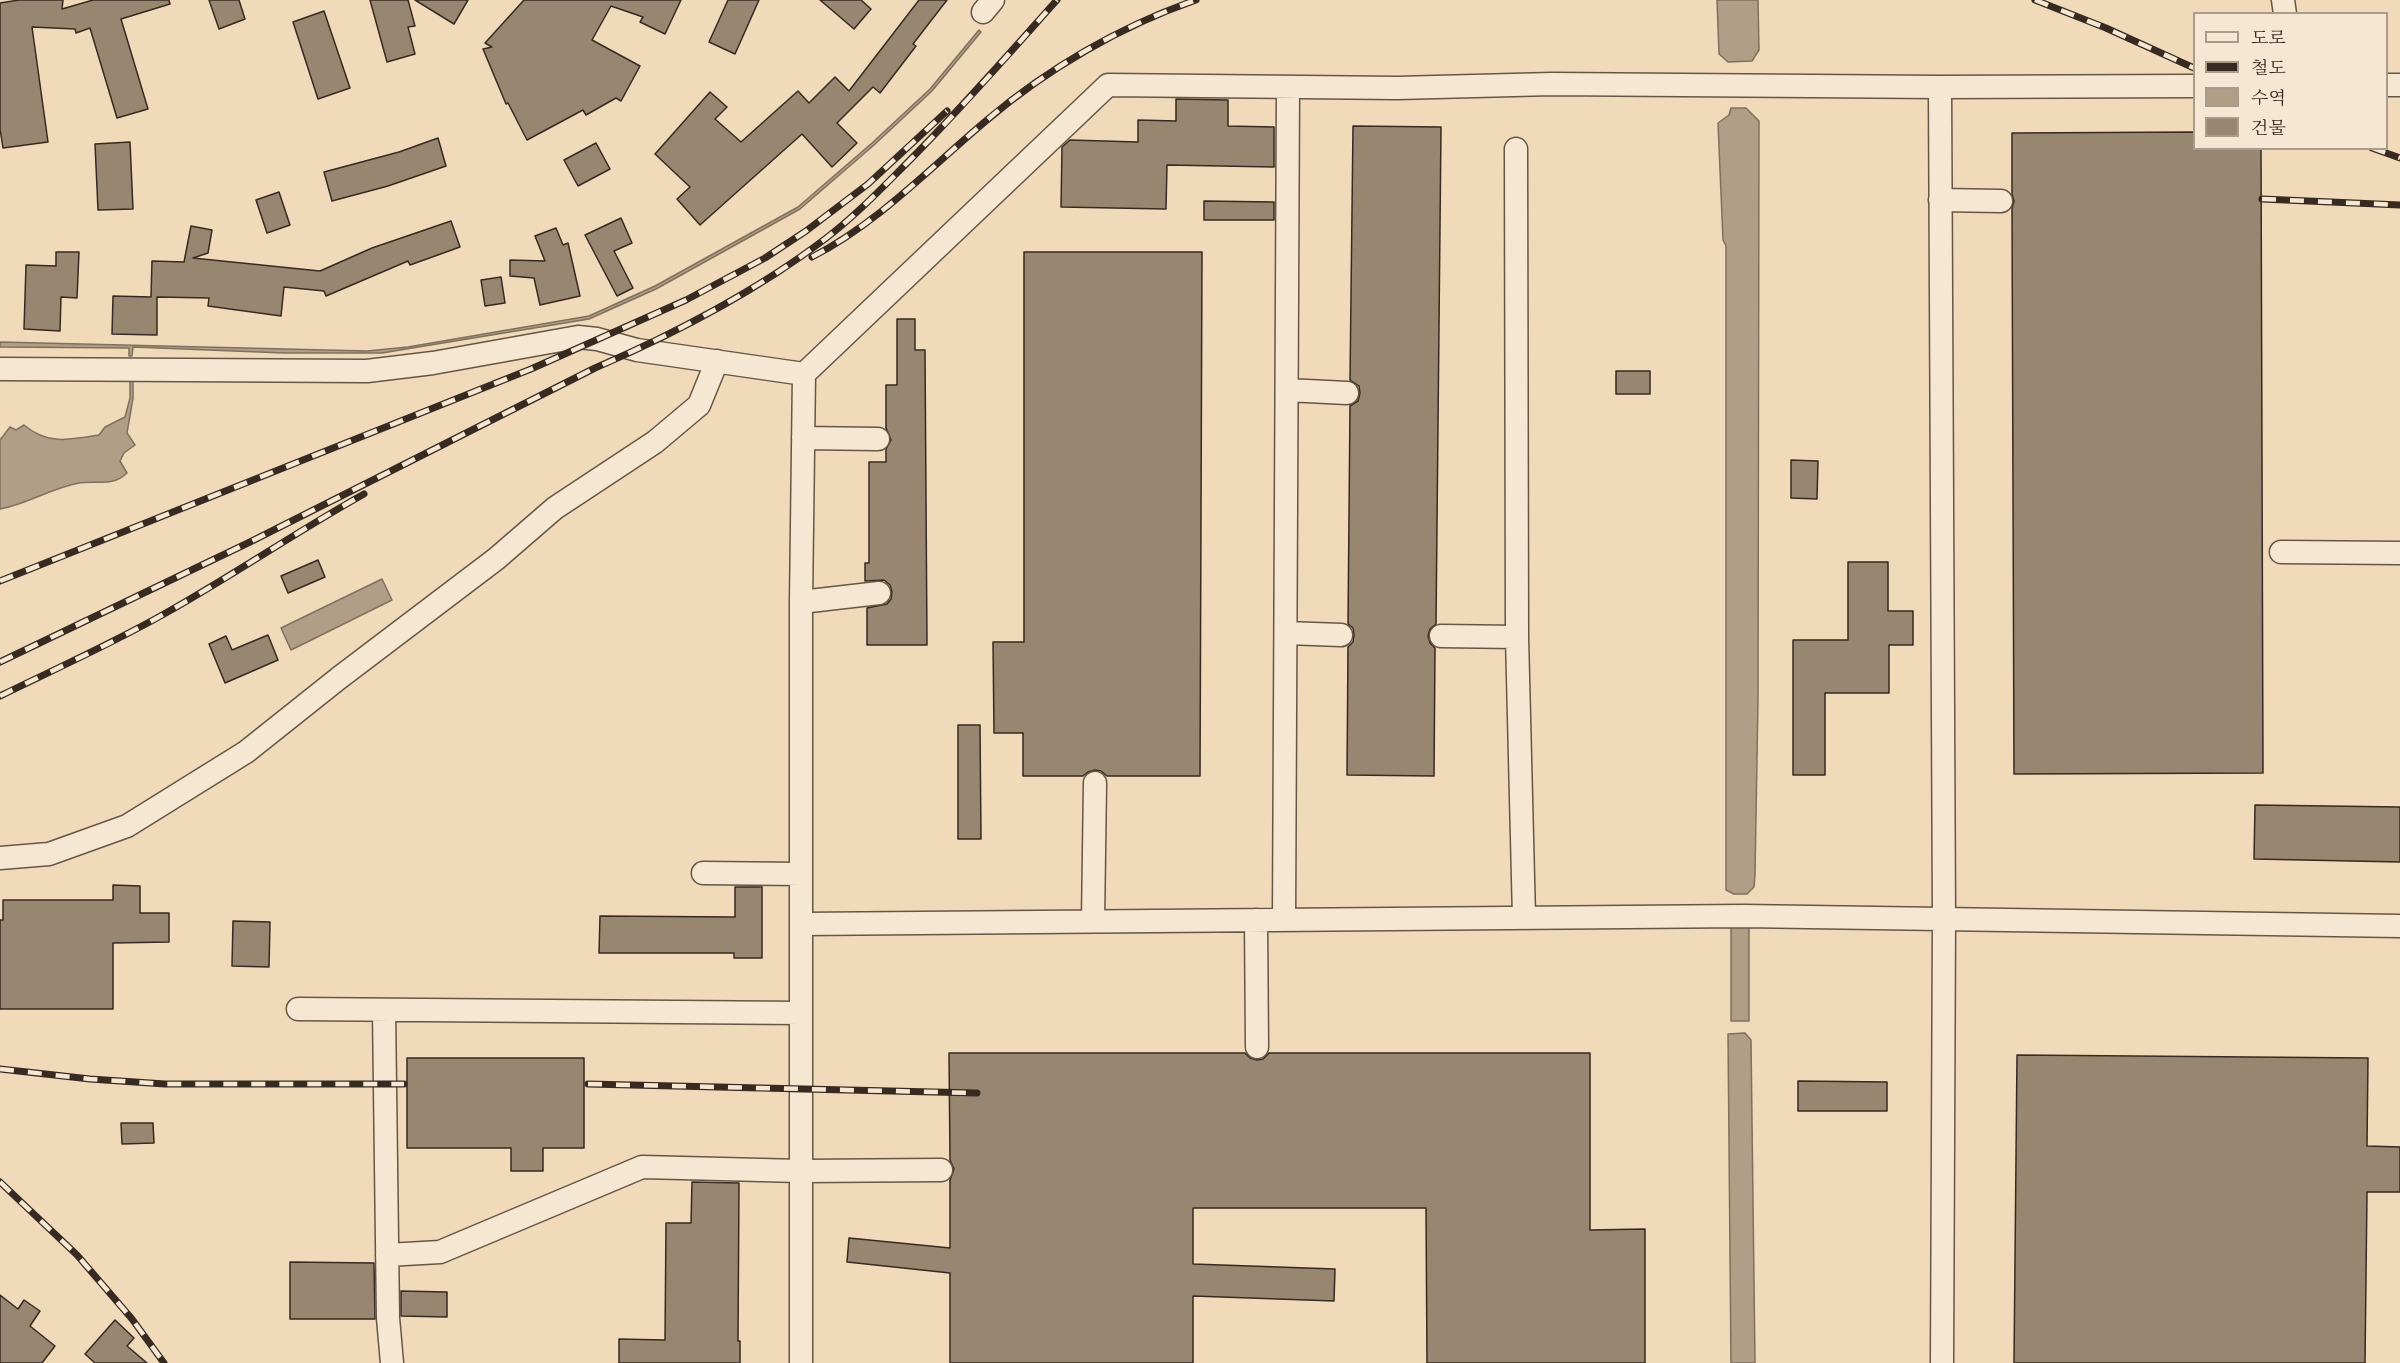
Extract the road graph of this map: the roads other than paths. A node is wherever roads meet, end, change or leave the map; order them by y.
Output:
1 (2193, 86) edge
2 (1288, 87) junction
3 (1940, 87) junction
4 (1516, 149) dead end
5 (1940, 200) junction
6 (2001, 201) dead end
7 (717, 361) junction
8 (0, 369) edge
9 (804, 374) junction
10 (1287, 390) junction
11 (1347, 393) dead end
12 (803, 438) junction
13 (878, 439) dead end
14 (2281, 552) dead end
15 (2400, 553) edge
16 (879, 593) dead end
17 (801, 602) junction
18 (1286, 633) junction
19 (1341, 635) dead end
20 (1441, 636) dead end
21 (1517, 637) junction
22 (1095, 783) dead end
23 (0, 858) edge
24 (703, 873) dead end
25 (801, 874) junction
26 (1524, 918) junction
27 (1944, 919) junction
28 (1256, 920) junction
29 (1284, 920) junction
30 (1093, 921) junction
31 (802, 924) junction
32 (2400, 926) edge
33 (298, 1009) dead end
34 (384, 1010) junction
35 (801, 1013) junction
36 (1257, 1047) dead end
37 (941, 1170) dead end
38 (801, 1171) junction
39 (387, 1255) junction
40 (392, 1363) edge
41 (801, 1363) edge
42 (1942, 1363) edge

1 - 3 street
2 - 3 street
2 - 9 street
2 - 10 street
3 - 5 street
4 - 21 street
5 - 6 street
5 - 27 street
7 - 8 street
7 - 9 street
7 - 23 street
9 - 12 street
10 - 11 street
10 - 18 street
12 - 13 street
12 - 17 street
14 - 15 street
16 - 17 street
17 - 25 street
18 - 19 street
18 - 29 street
20 - 21 street
21 - 26 street
22 - 30 street
24 - 25 street
25 - 31 street
26 - 27 street
26 - 29 street
27 - 32 street
27 - 42 street
28 - 29 street
28 - 30 street
28 - 36 street
30 - 31 street
31 - 35 street
33 - 34 street
34 - 35 street
34 - 39 street
35 - 38 street
37 - 38 street
38 - 39 street
38 - 41 street
39 - 40 street

